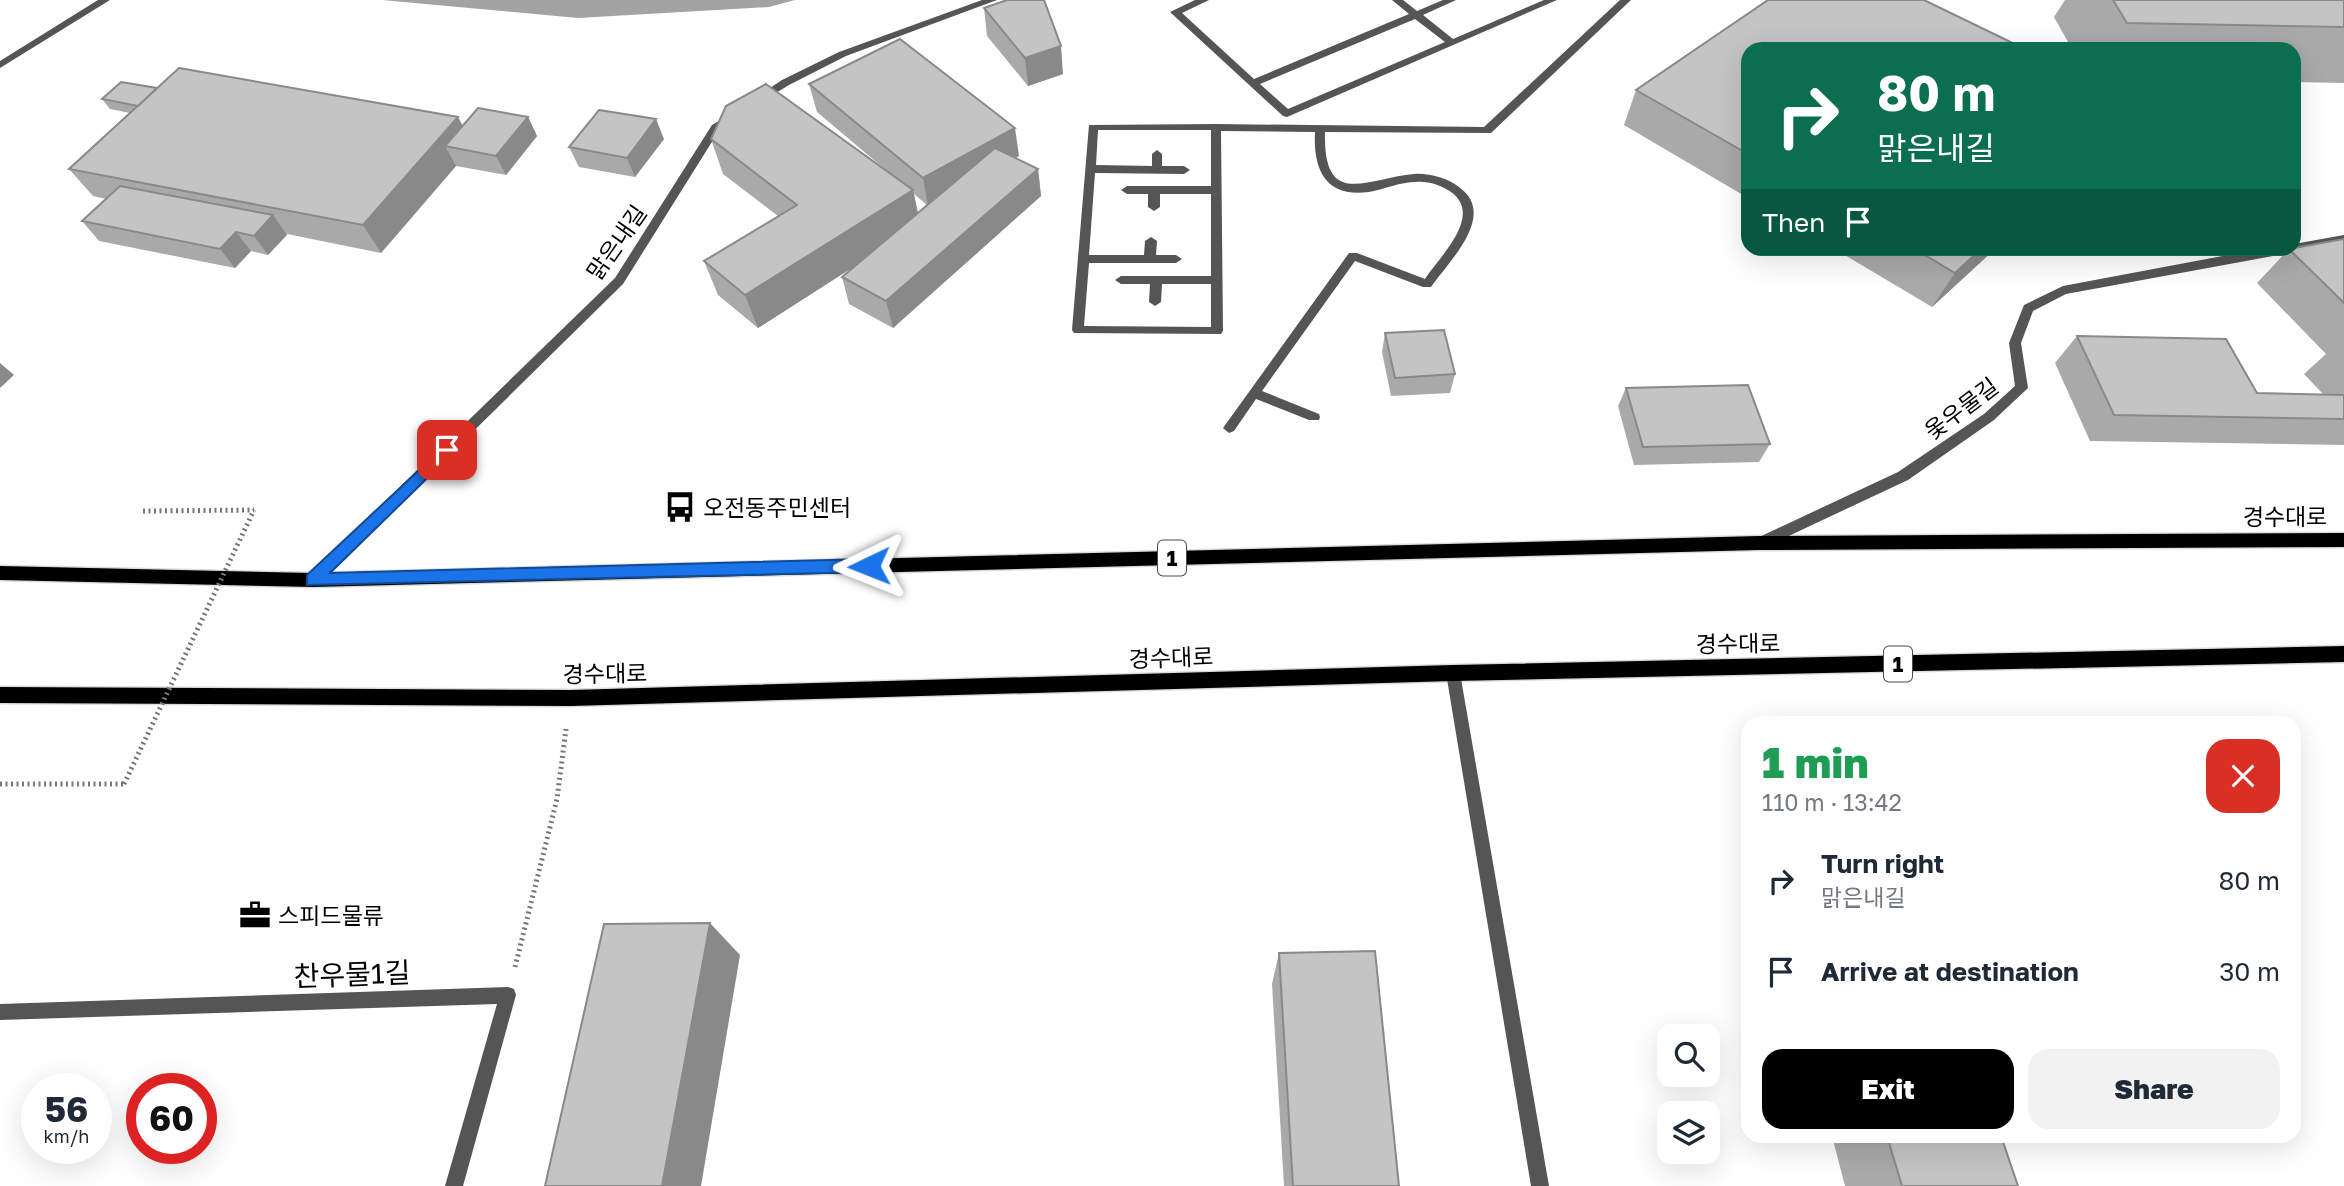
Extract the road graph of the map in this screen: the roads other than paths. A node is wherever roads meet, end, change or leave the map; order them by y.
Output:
1 (105, 0) edge
2 (992, 0) edge
3 (1204, 0) edge
4 (1397, 0) edge
5 (1451, 0) edge
6 (1552, 0) edge
7 (1626, 0) edge
8 (1416, 15) junction
9 (1452, 43) junction
10 (0, 65) edge
11 (1253, 83) junction
12 (1216, 127) junction
13 (1320, 129) junction
14 (1157, 154) dead end
15 (1090, 169) junction
16 (1157, 170) junction
17 (1184, 170) dead end
18 (1127, 190) dead end
19 (1154, 190) junction
20 (1216, 190) junction
21 (1154, 207) dead end
22 (2344, 239) edge
23 (1151, 241) dead end
24 (2301, 246) edge
25 (2248, 256) edge
26 (1083, 259) junction
27 (1150, 259) junction
28 (1176, 259) dead end
29 (1121, 280) dead end
30 (1156, 280) junction
31 (1216, 280) junction
32 (1155, 302) dead end
33 (1253, 393) junction
34 (1314, 417) dead end
35 (1229, 428) dead end
36 (2344, 540) edge
37 (1759, 543) junction
38 (0, 573) edge
39 (313, 580) junction
40 (2344, 654) edge
41 (1453, 673) junction
42 (0, 695) edge
43 (0, 1012) edge
44 (454, 1186) edge
45 (1540, 1186) edge

1 - 10 street
2 - 39 street, 맑은내길
3 - 11 street
4 - 8 street
5 - 8 street
6 - 9 street
7 - 13 street
8 - 9 street
8 - 11 street
9 - 11 street
12 - 13 street
12 - 15 street
12 - 20 street
13 - 33 street
14 - 16 street
15 - 16 street
15 - 26 street
16 - 17 street
18 - 19 street
19 - 20 street
19 - 21 street
20 - 31 street
22 - 24 street, 옻우물길
23 - 27 street
25 - 37 street, 옻우물길
26 - 27 street
26 - 31 street
27 - 28 street
29 - 30 street
30 - 31 street
30 - 32 street
33 - 34 street
33 - 35 street
36 - 37 main road, 경수대로 / 1
37 - 39 main road, 경수대로 / 1
38 - 39 main road, 경수대로 / 1
40 - 41 main road, 경수대로 / 1
41 - 42 main road, 경수대로 / 1
41 - 45 street
43 - 44 street, 찬우물1길

